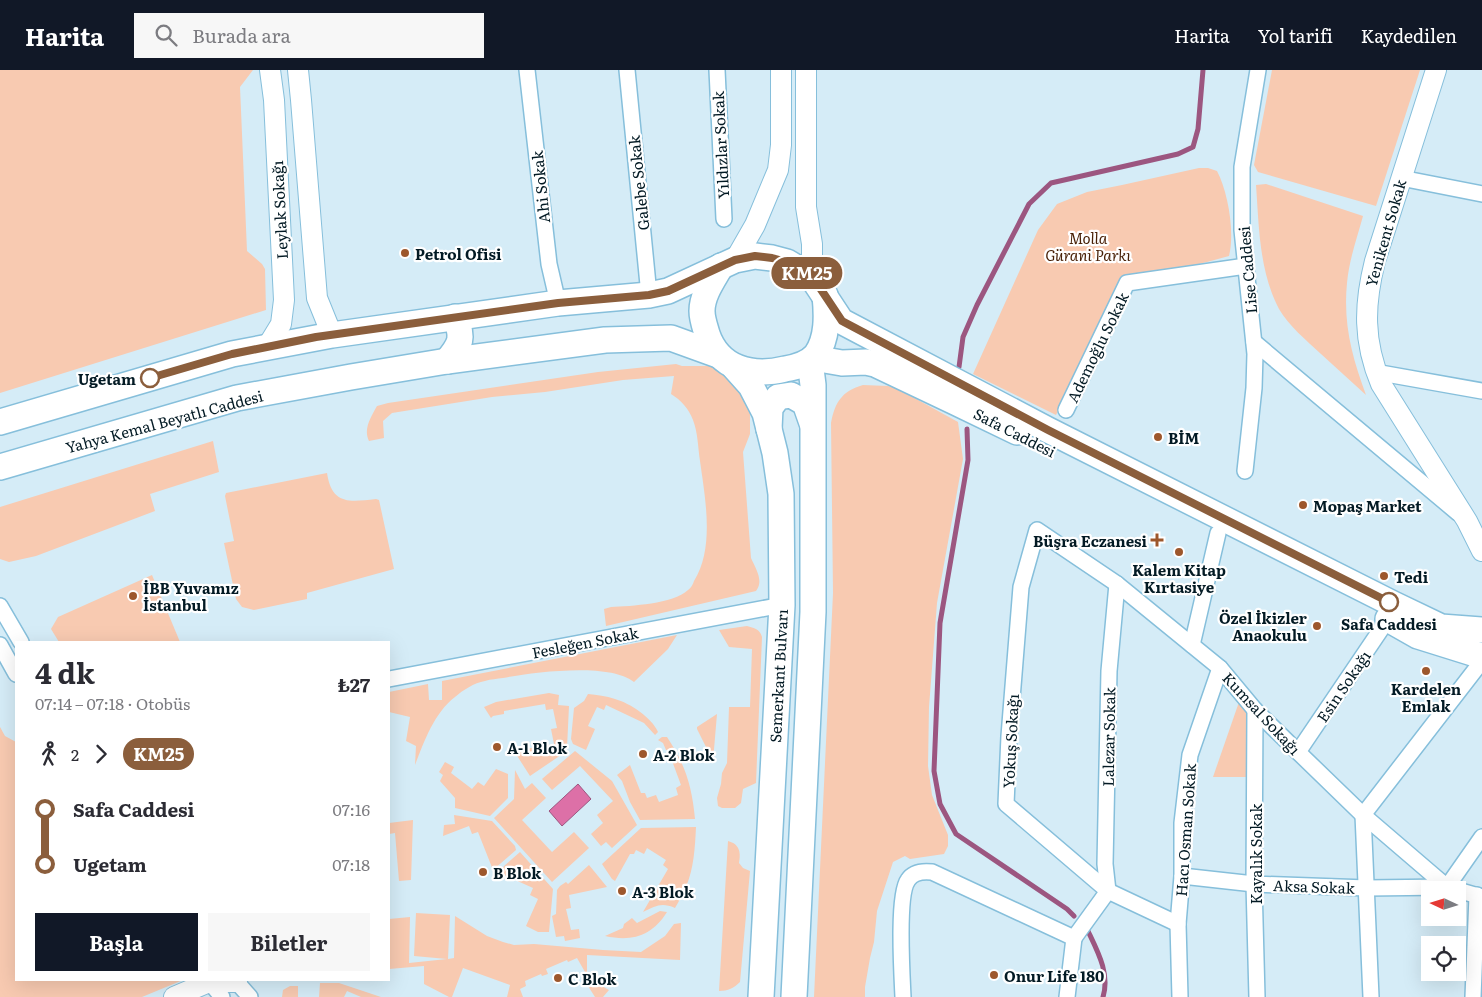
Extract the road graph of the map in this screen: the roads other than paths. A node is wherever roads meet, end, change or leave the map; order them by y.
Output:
1 (270, 70) edge
2 (298, 70) edge
3 (527, 70) edge
4 (627, 70) edge
5 (717, 70) edge
6 (781, 70) edge
7 (806, 70) edge
8 (1258, 70) edge
9 (1436, 70) edge
10 (1401, 178) junction
11 (1482, 194) edge
12 (724, 219) dead end
13 (728, 263) junction
14 (1246, 266) junction
15 (818, 286) junction
16 (649, 295) junction
17 (558, 303) junction
18 (455, 317) junction
19 (332, 335) junction
20 (1254, 342) junction
21 (267, 347) junction
22 (811, 359) junction
23 (726, 360) junction
24 (448, 361) junction
25 (858, 363) junction
26 (1376, 372) junction
27 (1482, 391) edge
28 (1066, 410) dead end
29 (0, 422) edge
30 (813, 425) junction
31 (769, 430) junction
32 (0, 467) edge
33 (1245, 471) dead end
34 (1467, 521) junction
35 (1037, 530) joint
36 (1218, 533) junction
37 (1482, 551) edge
38 (1117, 584) junction
39 (782, 604) junction
40 (0, 606) edge
41 (1388, 619) junction
42 (1482, 630) edge
43 (1482, 639) edge
44 (20, 641) edge
45 (0, 645) edge
46 (1192, 645) junction
47 (1482, 655) edge
48 (1482, 661) edge
49 (1220, 668) junction
50 (15, 672) edge
51 (390, 679) edge
52 (1255, 710) junction
53 (1298, 752) junction
54 (1363, 815) junction
55 (1482, 837) edge
56 (1182, 876) junction
57 (1440, 881) edge
58 (1451, 881) edge
59 (1254, 884) junction
60 (1421, 887) edge
61 (1367, 888) junction
62 (1108, 891) junction
63 (1466, 892) edge
64 (1480, 896) edge
65 (1178, 924) junction
66 (1074, 938) junction
67 (209, 981) edge
68 (234, 991) edge
69 (174, 997) edge
70 (761, 997) edge
71 (794, 997) edge
72 (903, 997) edge
73 (1067, 997) edge
74 (1180, 997) edge
75 (1257, 997) edge
76 (1371, 997) edge
77 (1473, 997) edge

1 - 21 street, Leylak Sokağı
2 - 19 street, Leylak Sokağı
3 - 17 street, Ahi Sokak
4 - 16 street, Galebe Sokak
5 - 12 street, Yıldızlar Sokak
6 - 13 street
7 - 15 street
8 - 14 street, Lise Caddesi
9 - 10 street, Yenikent Sokak
10 - 11 street
10 - 26 street, Yenikent Sokak
13 - 15 main road
13 - 16 main road
13 - 23 main road
14 - 20 street, Lise Caddesi
14 - 28 street, Ademoğlu Sokak
15 - 22 main road
15 - 42 main road, Safa Caddesi
16 - 17 main road
17 - 18 main road
18 - 19 main road
18 - 24 main road
19 - 21 main road
20 - 33 street, Lise Caddesi
20 - 34 street
21 - 29 main road
22 - 23 main road
22 - 25 main road, Safa Caddesi
22 - 30 main road, Semerkant Bulvarı
23 - 24 main road, Yahya Kemal Beyatlı Caddesi
23 - 31 main road, Semerkant Bulvarı
24 - 32 main road, Yahya Kemal Beyatlı Caddesi
25 - 30 main road
25 - 36 main road, Safa Caddesi
26 - 27 street
26 - 34 street, Yenikent Sokak
30 - 31 main road
30 - 71 main road, Semerkant Bulvarı
31 - 39 main road, Semerkant Bulvarı
34 - 37 street, Yenikent Sokak
35 - 38 street, Kumsal Sokağı
35 - 62 street, Yokuş Sokağı
36 - 41 main road, Safa Caddesi
36 - 46 street
38 - 46 street, Kumsal Sokağı
38 - 62 street, Lalezar Sokak
39 - 51 street, Fesleğen Sokak
39 - 70 main road, Semerkant Bulvarı
40 - 44 street
41 - 47 main road, Safa Caddesi
41 - 53 street, Esin Sokağı
43 - 47 main road
45 - 50 street
46 - 49 street, Kumsal Sokağı
48 - 54 street
49 - 52 street, Kumsal Sokağı
49 - 56 street, Hacı Osman Sokak
52 - 53 street, Kumsal Sokağı
52 - 59 street, Kayalık Sokak
53 - 54 street, Kumsal Sokağı
54 - 57 street, Kumsal Sokağı
54 - 61 street
55 - 58 street
56 - 59 street, Aksa Sokak
56 - 65 street, Hacı Osman Sokak
59 - 61 street, Aksa Sokak
59 - 75 street, Kayalık Sokak
60 - 61 street, Aksa Sokak
61 - 76 street
62 - 65 street, Yokuş Sokağı
62 - 66 street
63 - 64 street, Kumsal Sokağı
64 - 77 street
65 - 74 street, Hacı Osman Sokak
66 - 72 street
66 - 73 street
67 - 68 street
67 - 69 street

